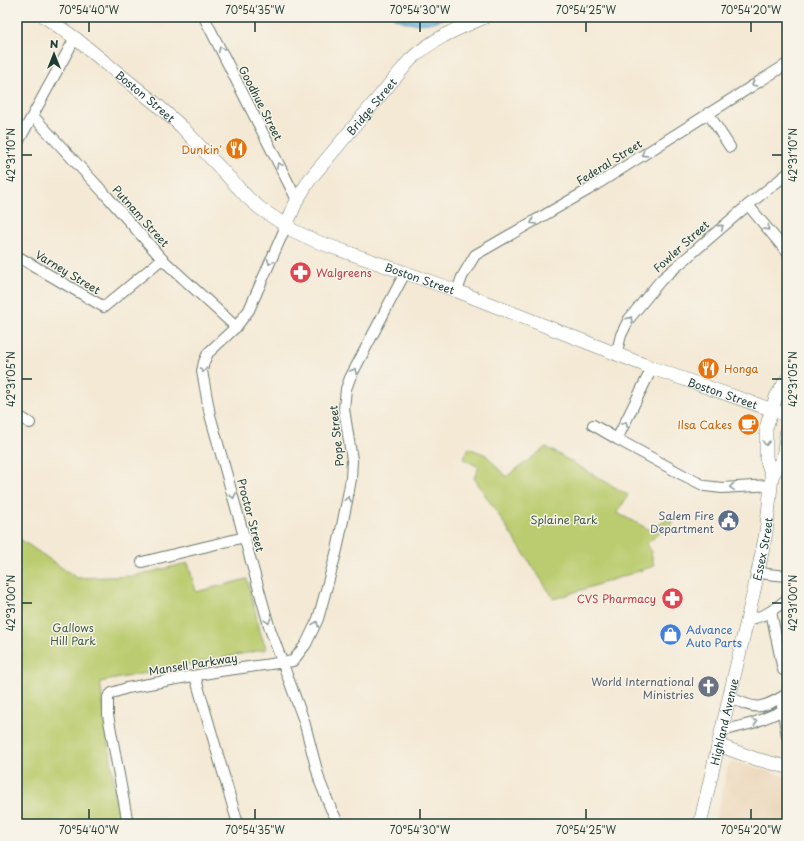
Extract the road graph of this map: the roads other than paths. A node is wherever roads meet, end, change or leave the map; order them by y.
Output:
1 (45, 17) edge
2 (204, 17) edge
3 (485, 17) edge
4 (75, 38) junction
5 (787, 64) edge
6 (708, 113) junction
7 (33, 116) junction
8 (17, 144) edge
9 (730, 147) dead end
10 (787, 174) edge
11 (296, 200) junction
12 (748, 205) junction
13 (286, 226) junction
14 (787, 252) edge
15 (17, 256) edge
16 (162, 259) junction
17 (405, 273) junction
18 (457, 291) junction
19 (236, 327) junction
20 (616, 355) junction
21 (652, 368) junction
22 (787, 379) edge
23 (770, 410) junction
24 (17, 415) edge
25 (787, 416) edge
26 (30, 423) dead end
27 (593, 425) dead end
28 (787, 428) edge
29 (617, 439) junction
30 (772, 480) junction
31 (245, 537) junction
32 (142, 562) dead end
33 (758, 571) junction
34 (787, 576) edge
35 (787, 599) edge
36 (771, 612) junction
37 (747, 620) junction
38 (283, 663) junction
39 (783, 670) dead end
40 (195, 676) junction
41 (784, 696) edge
42 (730, 698) junction
43 (785, 710) edge
44 (722, 731) junction
45 (787, 736) edge
46 (718, 745) junction
47 (787, 766) edge
48 (128, 824) edge
49 (238, 824) edge
50 (339, 824) edge
51 (700, 824) edge

1 - 4 main road, Boston Street
11 -> 2 street, Goodhue Street
3 - 11 main road, Bridge Street
4 - 7 street
4 - 13 main road, Boston Street
5 -> 6 street, Federal Street
6 - 9 street
6 -> 18 street, Federal Street
7 - 8 street
7 - 16 street, Putnam Street
10 - 12 street, Fowler Street
11 - 13 main road, Bridge Street
12 -> 14 street
20 -> 12 street, Fowler Street
13 - 17 main road, Boston Street
13 -> 19 street, Proctor Street
15 - 16 street, Varney Street
16 - 19 street, Putnam Street
17 - 18 main road, Boston Street
38 -> 17 street, Pope Street
18 - 20 main road, Boston Street
19 -> 31 street, Proctor Street
20 - 21 main road, Boston Street
21 - 23 main road, Boston Street
29 -> 21 street
22 - 23 main road, Essex Street
23 - 25 main road, Boston Street
23 -> 30 main road, Essex Street
24 - 26 street
27 - 29 street
28 - 30 main road, Essex Street
30 -> 29 street
30 - 33 main road, Essex Street
31 - 32 street
31 -> 38 street, Proctor Street
33 - 34 street
33 - 37 main road, Essex Street
35 - 36 street
36 - 37 street
36 - 39 street
37 - 42 main road, Highland Avenue
38 - 40 street, Mansell Parkway
38 - 50 street, Proctor Street
40 - 48 street, Mansell Parkway
40 - 49 street
41 - 42 street
41 - 43 street
42 - 44 main road, Highland Avenue
44 -> 43 street
43 - 45 street
44 - 46 main road, Highland Avenue
46 - 47 main road
46 - 51 main road, Highland Avenue

